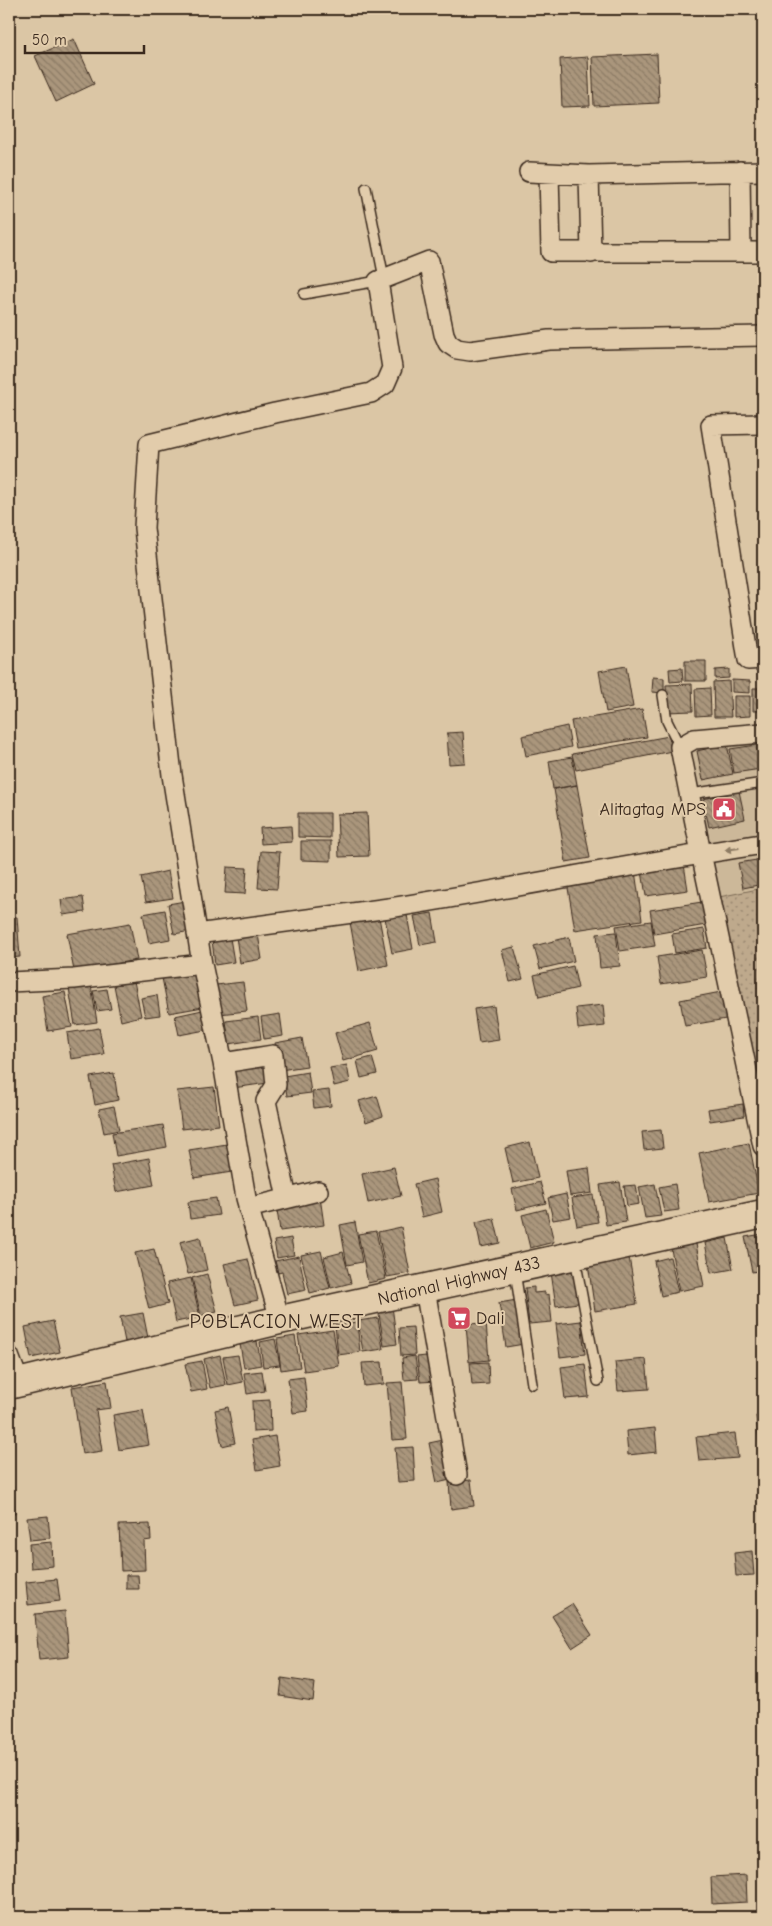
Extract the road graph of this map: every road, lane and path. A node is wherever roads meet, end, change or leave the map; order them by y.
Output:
1 (740, 171) junction
2 (763, 171) edge
3 (530, 172) dead end
4 (549, 173) junction
5 (589, 175) junction
6 (366, 188) dead end
7 (741, 252) junction
8 (763, 252) edge
9 (591, 253) junction
10 (381, 279) junction
11 (304, 294) dead end
12 (763, 336) edge
13 (763, 424) edge
14 (763, 658) edge
15 (663, 695) dead end
16 (763, 733) edge
17 (680, 747) junction
18 (757, 784) dead end
19 (690, 794) junction
20 (763, 844) edge
21 (701, 853) junction
22 (197, 934) junction
23 (202, 964) junction
24 (9, 982) edge
25 (223, 1063) junction
26 (763, 1146) edge
27 (318, 1192) dead end
28 (287, 1198) junction
29 (248, 1208) junction
30 (763, 1214) edge
31 (575, 1255) junction
32 (515, 1268) junction
33 (425, 1289) junction
34 (280, 1320) junction
35 (9, 1356) edge
36 (598, 1381) dead end
37 (14, 1384) edge
38 (532, 1384) dead end
39 (457, 1475) dead end

1 - 2 street
1 - 5 street
1 - 7 street
3 - 4 street
4 - 5 street
4 - 9 street
5 - 9 street
6 - 10 lane
7 - 8 street
7 - 9 street
10 - 11 lane
10 - 12 street
10 - 22 street
13 - 14 street
15 - 17 lane
16 - 17 street
17 - 19 street
18 - 19 lane
19 - 21 street
20 -> 21 street
21 - 22 street
21 - 26 street
22 - 23 street
23 - 24 street
23 - 25 street
25 - 28 street
25 - 29 street
27 - 28 street
28 - 29 street
29 - 34 street
30 - 31 main road, National Highway 433
31 - 32 main road, National Highway 433
31 - 36 lane
32 - 33 main road, National Highway 433
32 - 38 lane
33 - 34 main road, National Highway 433
33 - 39 street
34 - 37 main road, National Highway 433
35 - 37 street

